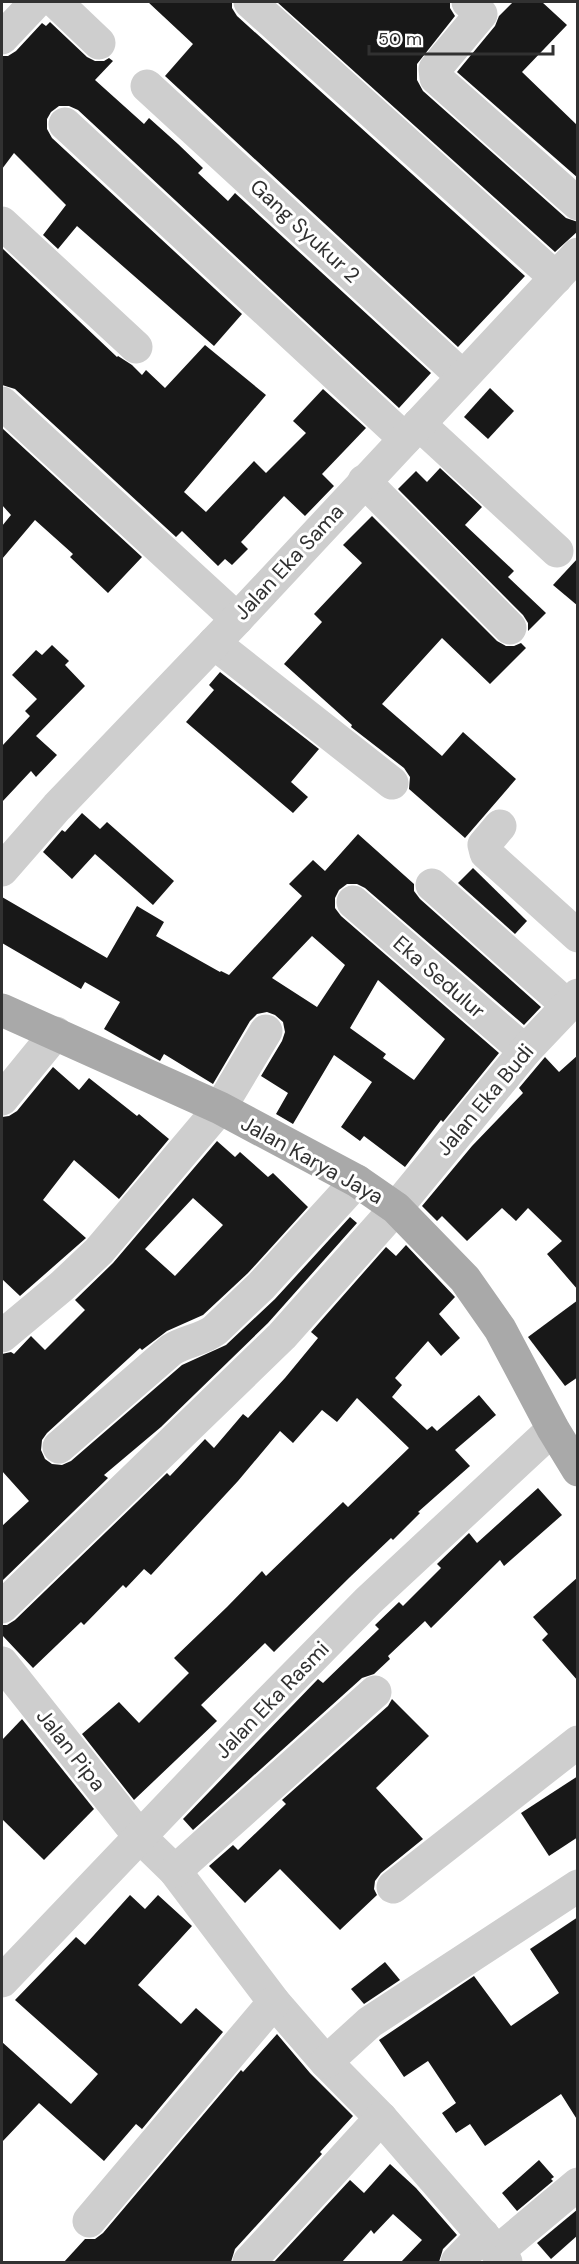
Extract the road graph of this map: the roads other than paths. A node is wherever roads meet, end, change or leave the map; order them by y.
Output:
1 (36, 2) edge
2 (56, 2) edge
3 (250, 2) edge
4 (468, 2) edge
5 (2, 38) edge
6 (99, 43) dead end
7 (147, 86) dead end
8 (65, 124) dead end
9 (578, 204) edge
10 (2, 223) edge
11 (567, 266) edge
12 (136, 346) dead end
13 (462, 376) junction
14 (2, 403) edge
15 (412, 431) junction
16 (364, 481) junction
17 (557, 551) dead end
18 (237, 619) junction
19 (510, 628) dead end
20 (214, 643) junction
21 (392, 783) dead end
22 (500, 826) dead end
23 (2, 870) edge
24 (432, 885) dead end
25 (353, 902) dead end
26 (578, 936) edge
27 (572, 1000) edge
28 (2, 1010) edge
29 (266, 1031) dead end
30 (56, 1033) junction
31 (525, 1051) junction
32 (2, 1100) edge
33 (220, 1108) junction
34 (357, 1181) junction
35 (396, 1208) junction
36 (2, 1336) edge
37 (553, 1429) junction
38 (59, 1447) dead end
39 (578, 1470) edge
40 (2, 1607) edge
41 (2, 1663) edge
42 (375, 1692) dead end
43 (578, 1742) edge
44 (140, 1837) junction
45 (175, 1871) junction
46 (578, 1886) edge
47 (393, 1887) dead end
48 (2, 1981) edge
49 (274, 2002) junction
50 (326, 2062) junction
51 (381, 2118) junction
52 (578, 2184) edge
53 (89, 2221) dead end
54 (496, 2250) edge
55 (249, 2262) edge
56 (457, 2262) edge

1 - 5 street
2 - 6 street
3 - 11 street
4 - 9 street
7 - 13 street, Gang Syukur 2
8 - 15 street
10 - 12 street
11 - 13 street, Jalan Eka Sama
13 - 15 street, Jalan Eka Sama
14 - 18 street
15 - 16 street, Jalan Eka Sama
15 - 17 street
16 - 18 street, Jalan Eka Sama
16 - 19 street
18 - 20 street, Jalan Eka Sama
20 - 21 street
20 - 23 street, Jalan Eka Sama
22 - 26 street
24 - 27 street
25 - 31 street, Eka Sedulur
27 - 31 street, Jalan Eka Budi
28 - 30 main road, Jalan Karya Jaya
29 - 33 street
30 - 32 street
30 - 33 main road, Jalan Karya Jaya
31 - 35 street, Jalan Eka Budi
33 - 34 main road, Jalan Karya Jaya
33 - 36 street
34 - 35 main road, Jalan Karya Jaya
34 - 38 street
35 - 37 main road, Jalan Karya Jaya
35 - 40 street, Jalan Eka Budi
37 - 39 main road, Jalan Karya Jaya
37 - 44 street, Jalan Eka Rasmi
41 - 44 street, Jalan Pipa
42 - 45 street
43 - 47 street
44 - 45 street, Jalan Pipa
44 - 48 street, Jalan Eka Rasmi
45 - 49 street, Jalan Pipa
46 - 50 street
49 - 50 street, Jalan Pipa
49 - 53 street
50 - 51 street, Jalan Pipa
51 - 54 street, Jalan Pipa
51 - 55 street
52 - 54 street
54 - 56 street

